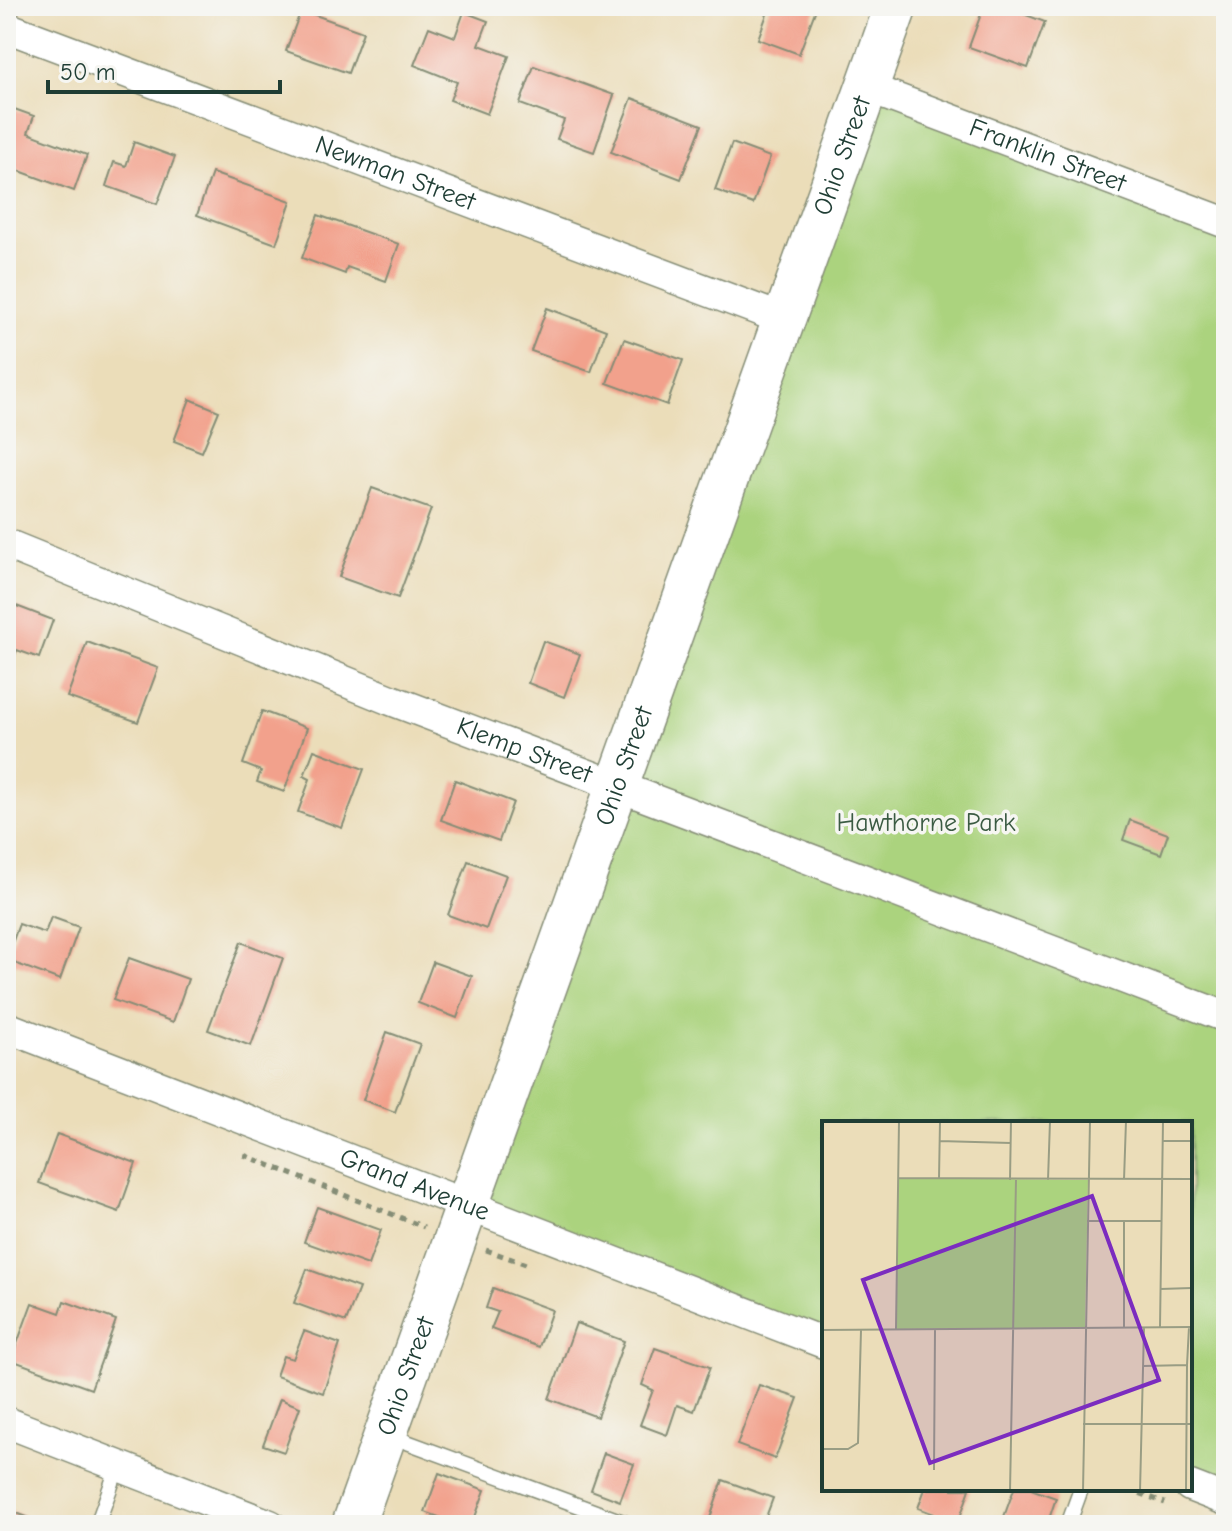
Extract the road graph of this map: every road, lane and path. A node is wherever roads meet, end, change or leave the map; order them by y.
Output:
1 (896, 6) edge
2 (6, 27) edge
3 (868, 88) junction
4 (1226, 223) edge
5 (785, 320) junction
6 (6, 544) edge
7 (620, 785) junction
8 (1226, 1017) edge
9 (6, 1027) edge
10 (468, 1203) junction
11 (822, 1342) edge
12 (6, 1422) edge
13 (385, 1434) junction
14 (118, 1466) junction
15 (1192, 1487) edge
16 (1080, 1491) edge
17 (1226, 1500) edge
18 (97, 1525) edge
19 (270, 1525) edge
20 (353, 1525) edge
21 (631, 1525) edge
22 (1068, 1525) edge

1 - 3 street, Ohio Street
2 - 5 street, Newman Street
3 - 4 street, Franklin Street
3 - 5 street, Ohio Street
5 - 7 street, Ohio Street
6 - 7 street, Klemp Street
7 - 8 street, Klemp Street
7 - 10 street, Ohio Street
9 - 10 street, Grand Avenue
10 - 11 street, Grand Avenue
10 - 13 street, Ohio Street
12 - 14 street
13 - 20 street, Ohio Street
13 - 21 lane
14 - 18 lane
14 - 19 street
15 - 17 street
16 - 22 lane

